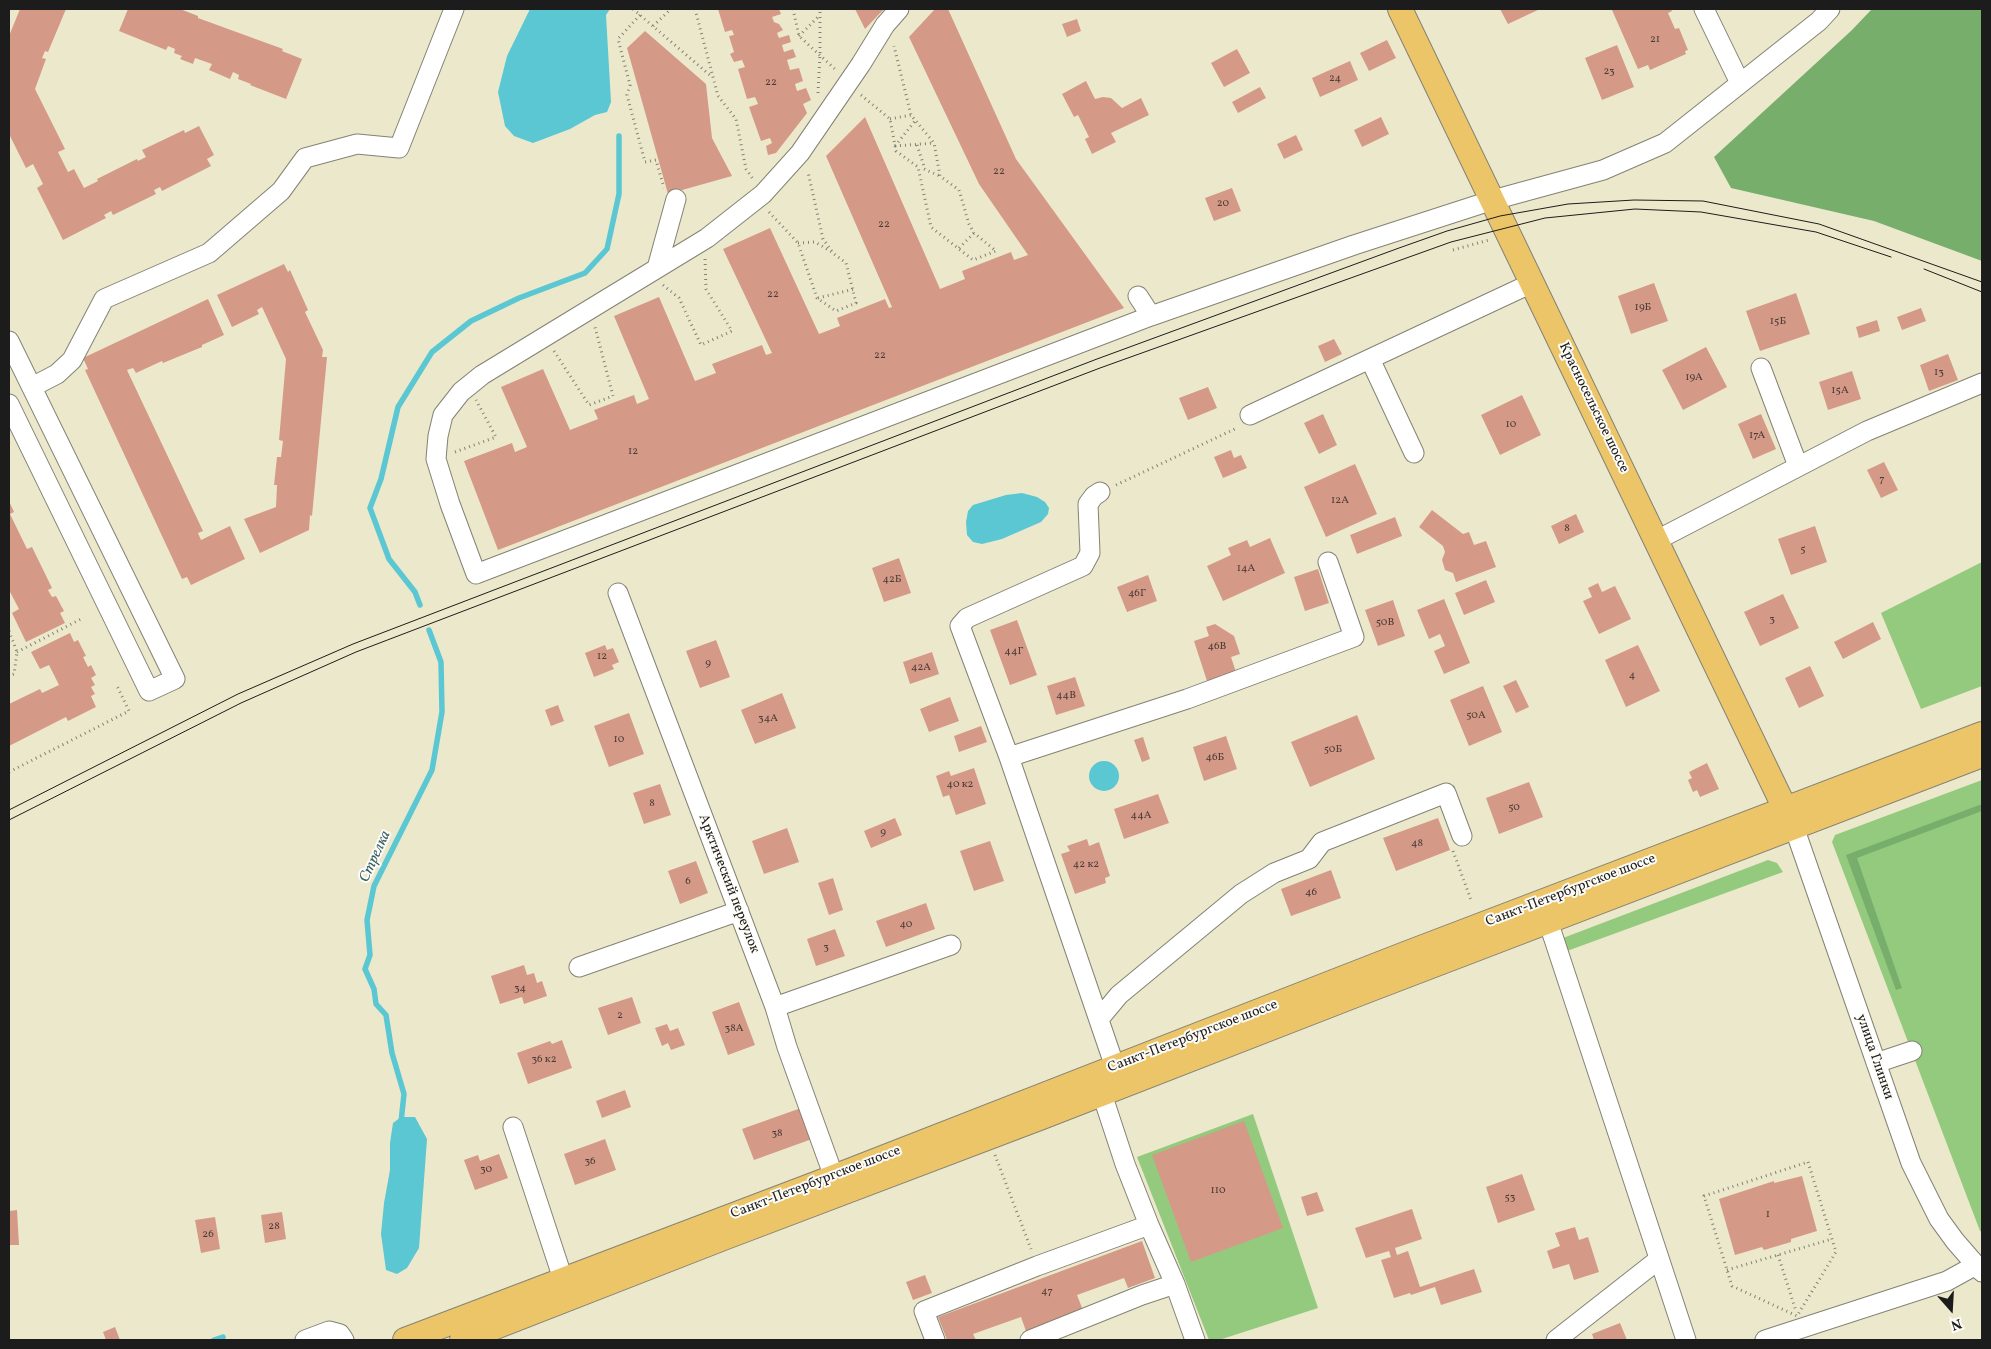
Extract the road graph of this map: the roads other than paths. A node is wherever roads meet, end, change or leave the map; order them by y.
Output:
1 (454, 9) edge
2 (898, 9) edge
3 (1400, 9) edge
4 (1704, 9) edge
5 (1830, 9) edge
6 (1740, 83) junction
7 (676, 199) road end
8 (1493, 200) junction
9 (655, 270) junction
10 (1532, 283) junction
11 (1138, 296) dead end
12 (1151, 316) junction
13 (9, 341) edge
14 (1370, 359) junction
15 (1761, 368) dead end
16 (1982, 383) edge
17 (32, 387) junction
18 (9, 404) edge
19 (1250, 415) road end
20 (1414, 453) dead end
21 (1798, 466) junction
22 (1100, 492) road end
23 (1657, 540) junction
24 (1328, 562) dead end
25 (618, 593) dead end
26 (1982, 734) edge
27 (1982, 755) edge
28 (1009, 757) junction
29 (1790, 818) junction
30 (1462, 836) dead end
31 (739, 911) junction
32 (1548, 921) junction
33 (951, 945) dead end
34 (579, 967) dead end
35 (775, 1007) junction
36 (1098, 1019) junction
37 (1912, 1051) dead end
38 (1876, 1063) junction
39 (1115, 1067) junction
40 (1102, 1094) junction
41 (513, 1127) dead end
42 (834, 1177) junction
43 (1148, 1226) junction
44 (1658, 1260) junction
45 (1979, 1269) edge
46 (563, 1279) junction
47 (1175, 1284) junction
48 (305, 1340) edge
49 (344, 1340) edge
50 (405, 1340) edge
51 (462, 1340) edge
52 (936, 1340) edge
53 (1030, 1340) edge
54 (1195, 1340) edge
55 (1556, 1340) edge
56 (1686, 1340) edge
57 (1765, 1340) edge

1 - 17 street
2 - 9 street
3 - 8 main road, Красносельское шоссе
4 - 6 street
5 - 6 street
6 - 8 street
7 - 9 street
8 - 10 main road, Красносельское шоссе
8 - 12 street
9 - 12 street
10 - 14 street
10 - 23 main road, Красносельское шоссе
11 - 12 street
13 - 17 street
14 - 19 street
14 - 20 street
15 - 21 street
16 - 21 street
17 - 18 street
21 - 23 street
22 - 28 street
23 - 29 main road, Красносельское шоссе
24 - 28 street
25 - 31 street, Арктический переулок
26 - 29 main road, Санкт-Петербургское шоссе
27 - 29 main road, Санкт-Петербургское шоссе
28 - 36 street
29 - 32 main road, Санкт-Петербургское шоссе
29 - 38 street, улица Глинки
29 - 39 main road, Санкт-Петербургское шоссе
30 - 36 street
31 - 34 street
31 - 35 street, Арктический переулок
32 - 40 main road, Санкт-Петербургское шоссе
32 - 44 street
33 - 35 street
35 - 42 street, Арктический переулок
36 - 39 street
37 - 38 street
38 - 45 street, улица Глинки
39 - 42 main road, Санкт-Петербургское шоссе
40 - 43 street
40 - 51 main road, Санкт-Петербургское шоссе
41 - 46 street
42 - 46 main road, Санкт-Петербургское шоссе
43 - 47 street
43 - 52 street
44 - 55 street
44 - 56 street
45 - 57 street
46 - 50 main road, Санкт-Петербургское шоссе
47 - 53 street
47 - 54 street
48 - 49 street

